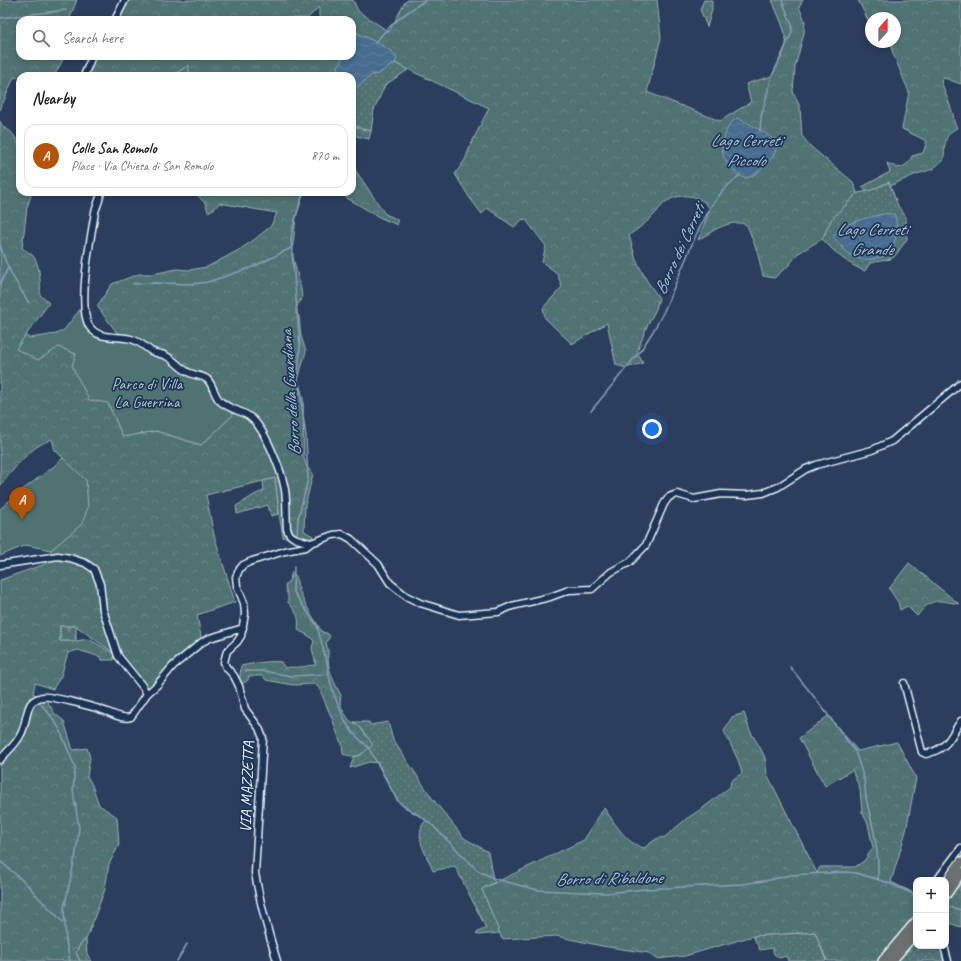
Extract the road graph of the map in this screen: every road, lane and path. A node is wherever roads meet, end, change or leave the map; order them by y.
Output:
1 (125, 0) edge
2 (117, 16) edge
3 (90, 60) edge
4 (86, 72) edge
5 (100, 196) edge
6 (961, 383) edge
7 (311, 543) junction
8 (0, 566) edge
9 (243, 628) junction
10 (904, 683) dead end
11 (147, 694) junction
12 (961, 721) edge
13 (0, 760) edge
14 (961, 848) edge
15 (961, 862) edge
16 (961, 872) edge
17 (939, 877) edge
18 (949, 878) edge
19 (949, 890) edge
20 (913, 926) edge
21 (913, 936) edge
22 (945, 949) edge
23 (277, 961) edge
24 (883, 961) edge
25 (892, 961) edge
26 (948, 961) edge

1 - 2 street
3 - 4 street
5 - 7 street
6 - 7 street
7 - 9 street
8 - 11 street
9 - 11 street
9 - 23 street, VIA MAZZETTA
10 - 12 street
11 - 13 street
14 - 17 street
15 - 18 highway
16 - 19 highway
20 - 24 highway
21 - 25 highway
22 - 26 street

